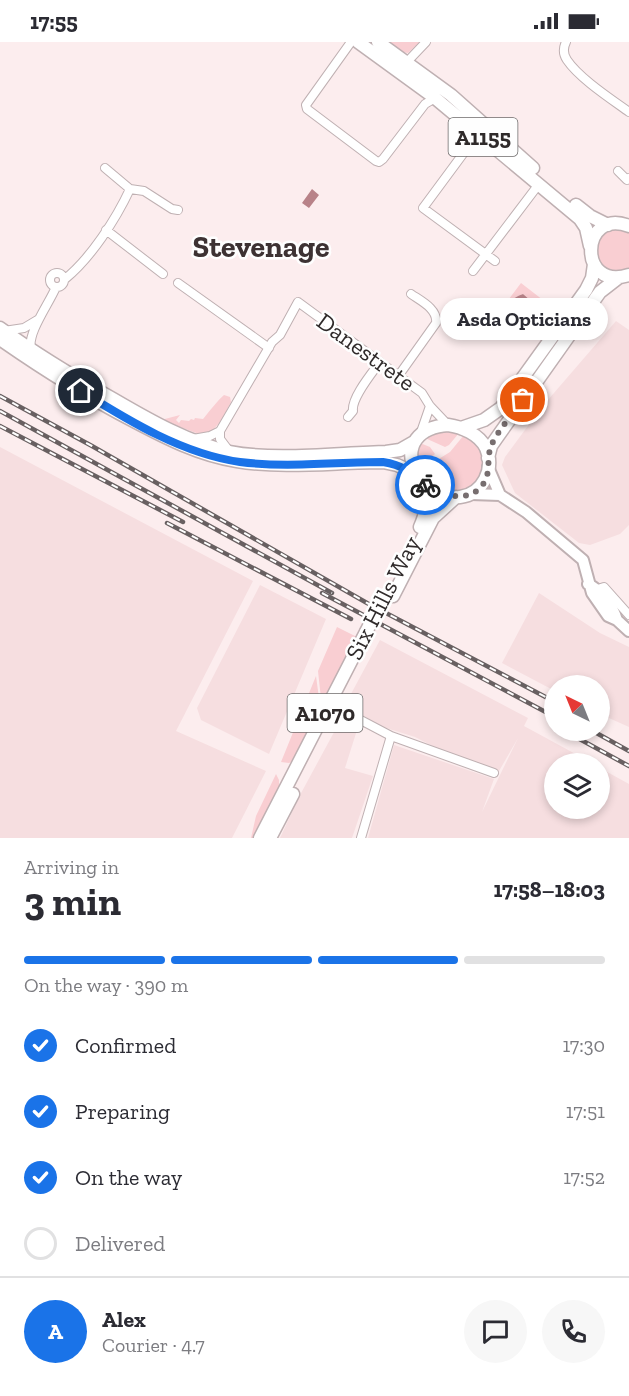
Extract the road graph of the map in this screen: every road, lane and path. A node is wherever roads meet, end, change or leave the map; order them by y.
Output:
1 (351, 42) edge
2 (358, 42) edge
3 (378, 42) edge
4 (426, 42) edge
5 (566, 42) edge
6 (406, 63) junction
7 (435, 98) junction
8 (629, 112) edge
9 (475, 130) junction
10 (105, 168) dead end
11 (618, 171) dead end
12 (629, 178) edge
13 (539, 184) junction
14 (130, 189) junction
15 (414, 206) dead end
16 (423, 208) junction
17 (177, 210) dead end
18 (608, 225) junction
19 (629, 226) edge
20 (106, 230) junction
21 (590, 246) junction
22 (486, 255) junction
23 (495, 261) dead end
24 (594, 264) junction
25 (473, 271) dead end
26 (163, 274) dead end
27 (624, 276) edge
28 (65, 279) junction
29 (178, 283) dead end
30 (56, 287) junction
31 (411, 294) dead end
32 (39, 319) junction
33 (2, 333) edge
34 (269, 348) junction
35 (31, 349) junction
36 (380, 362) junction
37 (399, 375) junction
38 (430, 406) junction
39 (348, 417) dead end
40 (448, 425) junction
41 (461, 428) junction
42 (220, 431) junction
43 (417, 438) junction
44 (193, 439) junction
45 (230, 452) junction
46 (488, 463) junction
47 (415, 473) junction
48 (424, 484) junction
49 (471, 494) junction
50 (500, 495) junction
51 (456, 497) junction
52 (593, 586) junction
53 (390, 594) junction
54 (629, 615) edge
55 (629, 631) edge
56 (369, 634) junction
57 (336, 707) junction
58 (391, 736) junction
59 (494, 773) dead end
60 (260, 838) edge
61 (270, 838) edge
62 (361, 838) edge

1 - 7 street
2 - 7 main road, A1155
3 - 6 main road, A1155
4 - 6 street
5 - 8 street
6 - 18 main road, A1155
7 - 9 main road, A1155
9 - 13 main road, A1155
9 - 16 street
10 - 14 street
11 - 12 street
13 - 21 main road, A1155
13 - 22 street
14 - 17 street
14 - 20 street
15 - 16 street
16 - 22 street
18 - 19 main road
18 - 21 main road
20 - 26 street
20 - 28 street
21 - 24 main road
22 - 23 street
22 - 25 street
24 - 27 main road
24 - 41 main road
27 - 46 main road
28 - 30 street
28 - 30 street
29 - 34 street
30 - 32 street
31 - 37 street
32 - 33 street
32 - 35 street
33 - 35 main road
33 - 47 main road
34 - 36 street, Danestrete
34 - 42 street
35 - 44 main road
36 - 37 street, Danestrete
36 - 39 street
37 - 38 street, Danestrete
38 - 40 street, Danestrete
38 - 43 street, Danestrete
40 - 41 main road
40 - 43 main road
41 - 46 main road
42 - 44 street
42 - 45 street
43 - 45 main road
43 - 47 main road
44 - 45 main road
46 - 49 main road
46 - 50 main road
47 - 48 main road
48 - 51 main road
48 - 53 main road, Six Hills Way / A1070
49 - 50 main road
49 - 51 main road
50 - 52 main road
51 - 53 main road, Six Hills Way / A1070
52 - 54 street
52 - 55 main road
53 - 56 main road, Six Hills Way / A1070, bridge
56 - 57 main road, Six Hills Way / A1070
56 - 60 main road, Six Hills Way / A1070
57 - 58 street
57 - 61 main road, Six Hills Way / A1070
58 - 59 street
58 - 62 street

